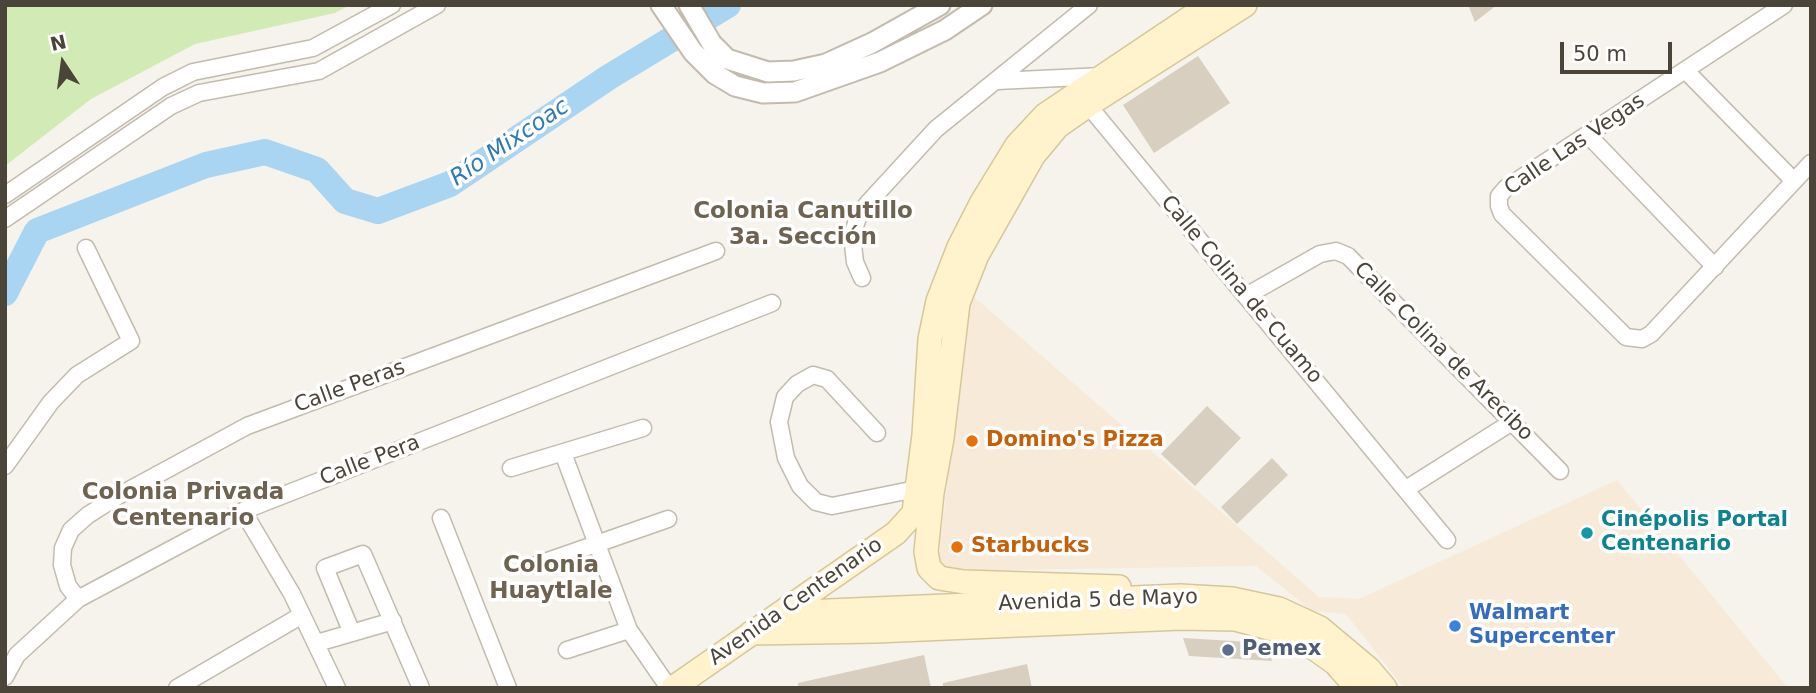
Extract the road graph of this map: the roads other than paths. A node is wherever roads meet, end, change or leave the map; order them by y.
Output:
1 (392, 5) edge
2 (437, 5) edge
3 (661, 5) edge
4 (689, 5) edge
5 (940, 5) edge
6 (982, 5) edge
7 (1089, 5) edge
8 (1209, 5) edge
9 (1245, 5) edge
10 (1779, 7) edge
11 (1687, 72) junction
12 (1100, 75) junction
13 (1128, 79) junction
14 (997, 81) junction
15 (1082, 98) junction
16 (1588, 135) junction
17 (1811, 163) edge
18 (1794, 181) junction
19 (5, 195) edge
20 (5, 219) edge
21 (86, 248) dead end
22 (716, 251) dead end
23 (1715, 267) junction
24 (862, 278) dead end
25 (1246, 296) junction
26 (772, 303) dead end
27 (1513, 422) junction
28 (643, 428) dead end
29 (877, 433) dead end
30 (563, 453) junction
31 (5, 467) edge
32 (511, 468) dead end
33 (1560, 471) dead end
34 (1406, 489) junction
35 (921, 498) junction
36 (243, 511) junction
37 (441, 519) dead end
38 (668, 519) dead end
39 (1447, 540) dead end
40 (596, 545) junction
41 (536, 565) dead end
42 (1180, 596) junction
43 (78, 599) junction
44 (782, 613) junction
45 (302, 615) junction
46 (393, 621) junction
47 (1295, 626) junction
48 (629, 631) junction
49 (352, 633) junction
50 (751, 633) junction
51 (317, 643) junction
52 (567, 650) dead end
53 (5, 677) edge
54 (177, 688) edge
55 (337, 688) edge
56 (421, 688) edge
57 (508, 688) edge
58 (671, 688) edge
59 (1357, 688) edge
60 (1385, 688) edge

1 - 19 street
2 - 20 street
3 - 6 street
4 - 5 street
7 - 14 street
8 - 12 main road
9 - 13 main road
10 - 11 street, Calle Las Vegas
11 - 16 street, Calle Las Vegas
11 - 18 street
12 - 13 street
12 - 14 street
12 - 15 main road
13 - 15 main road
14 - 24 street
15 - 25 street, Calle Colina de Cuamo
15 - 35 main road
16 - 23 street
16 - 23 street, Calle Las Vegas
17 - 18 street, Calle Las Vegas
18 - 23 street, Calle Las Vegas
21 - 31 street
22 - 43 street, Calle Peras
25 - 27 street, Calle Colina de Arecibo
25 - 34 street, Calle Colina de Cuamo
26 - 36 street, Calle Pera
27 - 33 street, Calle Colina de Arecibo
27 - 34 street
28 - 30 street
29 - 35 street
30 - 32 street
30 - 40 street
34 - 39 street, Calle Colina de Cuamo
35 - 42 main road
35 - 44 main road, Avenida Centenario
36 - 43 street, Calle Pera
36 - 45 street
37 - 57 street
38 - 40 street
40 - 41 street
40 - 48 street
42 - 44 main road, Avenida 5 de Mayo
42 - 47 main road, Avenida 5 de Mayo
43 - 53 street, Calle Pera
44 - 50 main road, Avenida Centenario
45 - 51 street
45 - 54 street
46 - 49 street
46 - 49 street
46 - 56 street
47 - 50 main road, Avenida 5 de Mayo
47 - 59 main road, Avenida 5 de Mayo
47 - 60 main road, Avenida 5 de Mayo
48 - 52 street
48 - 58 street
49 - 51 street
50 - 58 main road, Avenida Centenario
51 - 55 street

